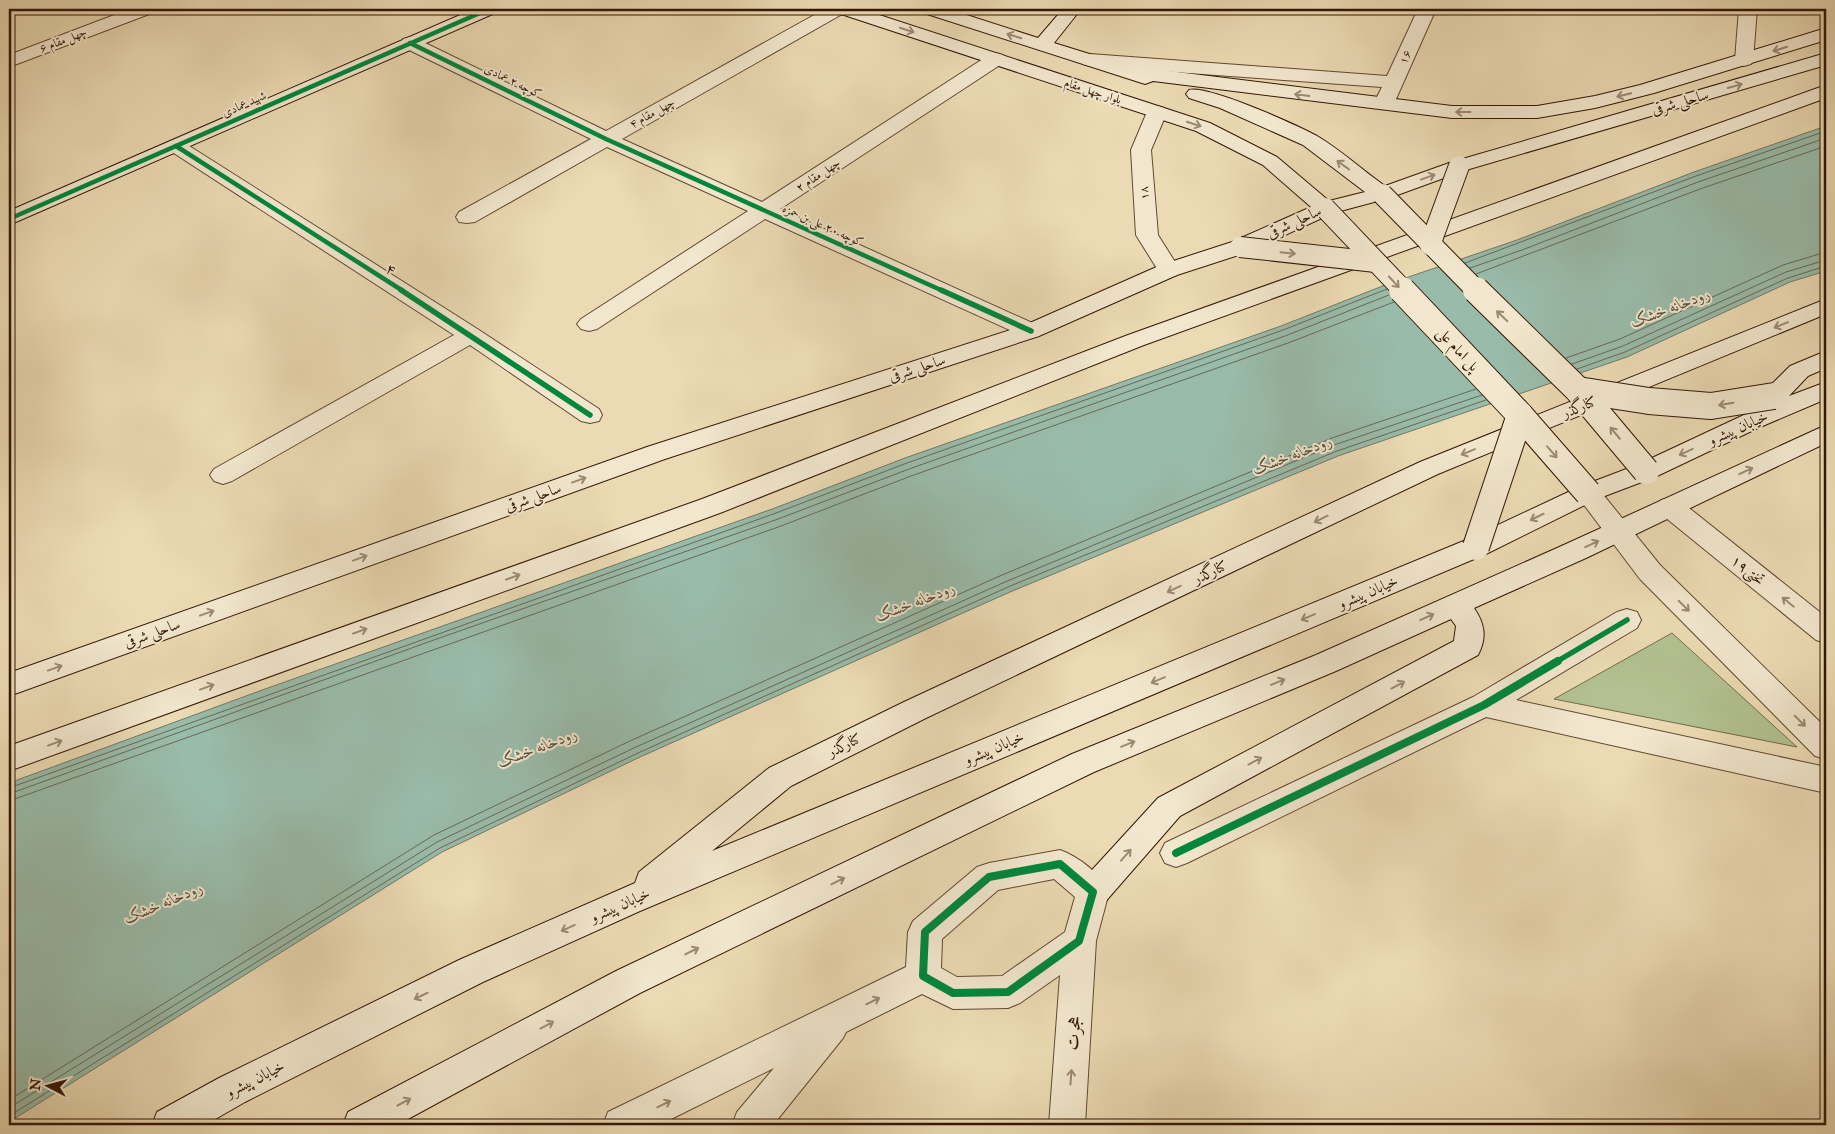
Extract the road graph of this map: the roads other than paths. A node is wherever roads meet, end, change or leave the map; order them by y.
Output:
1 (146, 9) edge
2 (489, 9) edge
3 (838, 9) edge
4 (844, 9) edge
5 (930, 9) edge
6 (1072, 9) edge
7 (1427, 9) edge
8 (1748, 9) edge
9 (1826, 34) edge
10 (410, 43) junction
11 (1042, 45) junction
12 (996, 59) junction
13 (1826, 59) edge
14 (10, 60) edge
15 (1090, 60) junction
16 (1744, 60) junction
17 (1127, 72) junction
18 (1394, 82) junction
19 (1826, 91) edge
20 (1383, 105) junction
21 (1157, 112) junction
22 (606, 139) junction
23 (176, 146) junction
24 (1459, 166) junction
25 (1382, 194) junction
26 (1325, 208) junction
27 (764, 210) junction
28 (467, 217) dead end
29 (9, 219) edge
30 (1430, 245) junction
31 (1240, 248) junction
32 (1376, 262) junction
33 (1169, 270) junction
34 (1826, 306) edge
35 (589, 324) dead end
36 (1031, 331) junction
37 (471, 335) junction
38 (1826, 359) edge
39 (1578, 390) junction
40 (1826, 390) edge
41 (1774, 396) junction
42 (590, 415) dead end
43 (1520, 415) junction
44 (1749, 422) junction
45 (1826, 433) edge
46 (1826, 446) edge
47 (1786, 452) junction
48 (1646, 470) junction
49 (223, 475) dead end
50 (1588, 493) junction
51 (1670, 507) junction
52 (1617, 532) junction
53 (1476, 547) junction
54 (1456, 605) junction
55 (1628, 620) dead end
56 (1826, 632) edge
57 (9, 685) edge
58 (1484, 706) junction
59 (1826, 747) edge
60 (9, 759) edge
61 (1826, 780) edge
62 (1176, 853) dead end
63 (1093, 892) junction
64 (628, 900) junction
65 (1079, 941) junction
66 (923, 976) junction
67 (837, 1019) junction
68 (170, 1125) edge
69 (361, 1125) edge
70 (620, 1125) edge
71 (750, 1125) edge
72 (1068, 1125) edge

1 - 14 main road, چهل مقام ۶
2 - 10 main road, شهید عمادی
3 - 22 main road, چهل مقام ۴
4 -> 12 main road, بلوار چهل مقام
11 -> 5 main road, بلوار چهل مقام
6 - 11 main road
7 - 18 main road, ۱۶
8 - 16 main road
9 -> 16 main road, ساحلی شرقی
10 - 22 main road, کوچه ۲ عمادی
10 - 23 main road, شهید عمادی
11 - 15 main road, بلوار چهل مقام
12 - 21 main road, بلوار چهل مقام
12 - 27 main road, چهل مقام ۲
24 -> 13 main road, ساحلی شرقی
15 - 17 main road, بلوار چهل مقام
15 - 18 main road
16 -> 20 main road, ساحلی شرقی
20 -> 17 main road, ساحلی شرقی
25 -> 17 main road, بلوار چهل مقام
18 - 20 main road, ۱۶
60 -> 19 main road
21 -> 26 main road, بلوار چهل مقام
21 - 33 main road, ۱۸
22 - 27 main road, کوچه ۲۰ علی بن حمزه
22 - 28 main road, چهل مقام ۴
23 - 29 main road, شهید عمادی
23 - 37 main road, ۴
25 -> 24 main road, ساحلی شرقی
24 - 30 main road, bridge
25 - 26 main road, ساحلی شرقی
25 - 30 main road, bridge
26 - 31 main road, ساحلی شرقی
26 - 32 main road, پل امام علی, bridge
27 - 35 main road, چهل مقام ۲
27 - 36 main road, کوچه ۲۰ علی بن حمزه
39 -> 30 main road, bridge
31 -> 32 main road, bridge
31 - 33 main road, ساحلی شرقی
32 -> 43 main road, پل امام علی, bridge
33 - 36 main road, ساحلی شرقی
34 -> 64 main road, کنارگذر
57 -> 36 main road, ساحلی شرقی
37 - 42 main road, ۴
37 - 49 main road
38 - 41 main road
41 -> 39 main road, bridge
48 -> 39 main road, bridge
40 - 44 main road, خیابان پیشرو
41 - 44 main road
43 -> 50 main road, پل امام علی, bridge
43 - 53 main road, bridge
44 -> 48 main road, خیابان پیشرو
45 - 47 main road
46 - 47 main road
51 -> 47 main road
48 - 50 main road, خیابان پیشرو
48 - 51 main road, تختی۱۹
50 - 52 main road, پل امام علی
50 -> 53 main road, خیابان پیشرو
51 - 52 main road
56 -> 51 main road, تختی۱۹
54 -> 52 main road
52 -> 59 main road, پل امام علی
53 -> 64 main road, خیابان پیشرو
63 -> 54 main road
69 -> 54 main road
55 - 58 main road
58 - 61 main road
58 - 62 main road
63 - 65 main road, هجرت
63 - 66 main road
64 -> 68 main road, خیابان پیشرو
65 - 66 main road
72 -> 65 main road, هجرت
67 -> 66 main road
70 -> 67 main road
67 - 71 main road

